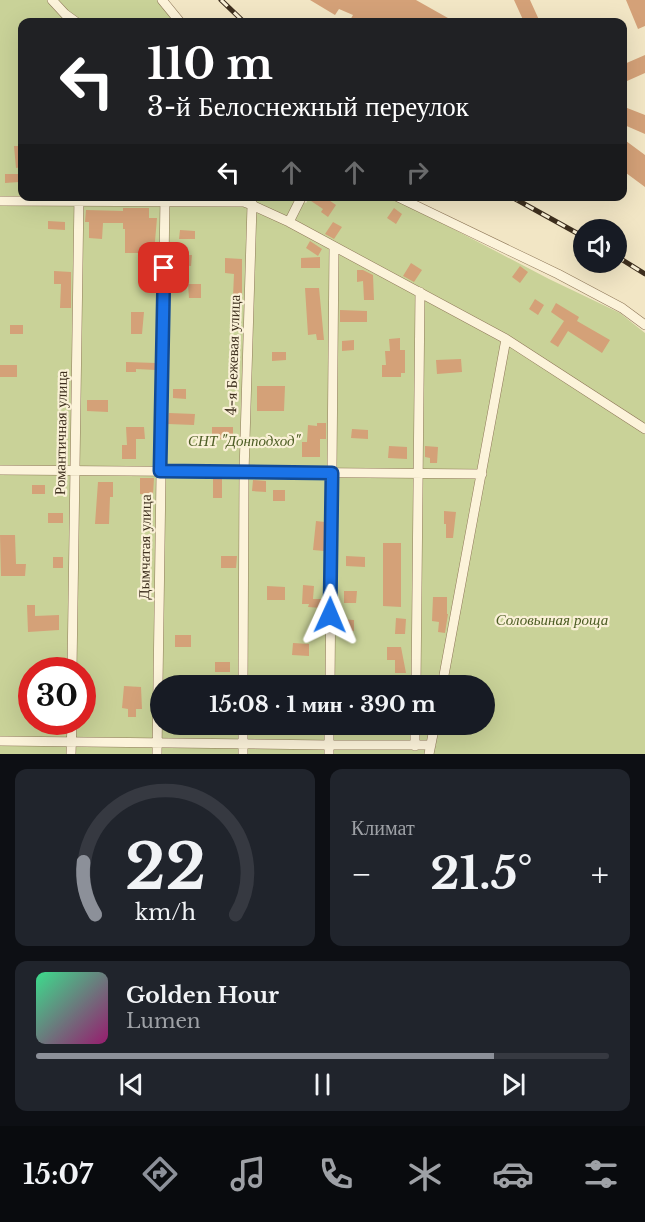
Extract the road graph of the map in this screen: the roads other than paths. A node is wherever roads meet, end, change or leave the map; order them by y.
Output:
1 (52, 0) edge
2 (162, 0) edge
3 (70, 18) edge
4 (177, 18) edge
5 (18, 200) edge
6 (0, 201) edge
7 (79, 201) edge
8 (165, 201) edge
9 (218, 201) edge
10 (249, 201) edge
11 (300, 201) edge
12 (406, 201) edge
13 (289, 222) junction
14 (334, 248) junction
15 (420, 292) junction
16 (645, 325) edge
17 (506, 339) junction
18 (645, 429) edge
19 (0, 470) edge
20 (75, 471) junction
21 (160, 471) junction
22 (244, 473) junction
23 (332, 473) junction
24 (482, 474) junction
25 (419, 475) junction
26 (72, 657) edge
27 (243, 675) edge
28 (330, 675) edge
29 (416, 675) edge
30 (444, 675) edge
31 (71, 735) edge
32 (243, 735) edge
33 (414, 735) edge
34 (0, 741) edge
35 (157, 742) junction
36 (71, 743) junction
37 (243, 743) junction
38 (414, 746) junction
39 (430, 749) edge
40 (329, 750) edge
41 (71, 754) edge
42 (157, 754) edge
43 (243, 754) edge

1 - 3 street
2 - 4 street
5 - 6 street
7 - 20 street, Романтичная улица
8 - 21 street, Дымчатая улица
9 - 10 street
10 - 13 street
10 - 22 street, 4-я Бежевая улица
11 - 13 street
12 - 16 street
13 - 14 street
14 - 15 street
14 - 23 street
15 - 17 street
15 - 25 street
17 - 18 street
17 - 24 street
19 - 20 street
20 - 21 street
20 - 26 street, Романтичная улица
21 - 22 street
21 - 35 street, Дымчатая улица
22 - 23 street
22 - 27 street, 4-я Бежевая улица
23 - 25 street
23 - 28 street
24 - 25 street
24 - 30 street
25 - 29 street
31 - 36 street
32 - 37 street
33 - 38 street
34 - 36 street
35 - 36 street
35 - 37 street
35 - 42 street, Дымчатая улица
36 - 41 street
37 - 40 street
37 - 43 street
38 - 39 street
38 - 40 street

